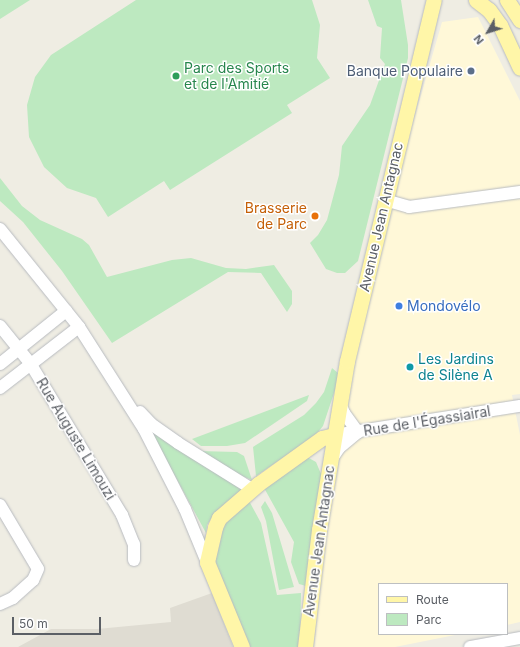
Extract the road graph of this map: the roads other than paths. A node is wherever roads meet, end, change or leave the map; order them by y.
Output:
1 (434, 0) edge
2 (476, 0) edge
3 (507, 0) edge
4 (520, 20) edge
5 (520, 68) edge
6 (520, 192) edge
7 (385, 200) junction
8 (0, 229) edge
9 (66, 311) junction
10 (0, 326) edge
11 (79, 327) junction
12 (18, 348) junction
13 (30, 363) junction
14 (0, 364) edge
15 (114, 383) junction
16 (0, 388) edge
17 (340, 403) junction
18 (520, 406) edge
19 (358, 432) junction
20 (334, 435) junction
21 (299, 455) junction
22 (329, 469) junction
23 (252, 489) junction
24 (0, 505) edge
25 (134, 560) dead end
26 (207, 562) junction
27 (0, 604) edge
28 (520, 638) edge
29 (242, 647) edge
30 (305, 647) edge
31 (470, 647) edge

1 - 7 main road, Avenue Jean Antagnac
2 - 5 main road
3 - 4 main road
6 - 7 street
7 - 17 main road, Avenue Jean Antagnac
8 - 9 street
9 - 11 street
9 - 12 street
10 - 12 street, Rue Auguste Limouzi
11 - 13 street
11 - 15 street
12 - 13 street, Rue Auguste Limouzi
12 - 14 street
13 - 16 street
13 - 25 street, Rue Auguste Limouzi
15 - 23 street
15 - 26 street
17 - 19 street
17 - 20 main road, Avenue Jean Antagnac
18 - 19 street, Rue de l'Égassiairal
19 - 20 street, Rue de l'Égassiairal
19 - 22 street
20 - 21 main road, Avenue Jean Antagnac
20 - 22 main road, Avenue Jean Antagnac
21 - 22 main road
21 - 23 main road, Avenue Jean Antagnac
22 - 30 main road, Avenue Jean Antagnac
23 - 26 main road, Avenue Jean Antagnac
24 - 27 street
26 - 29 main road
28 - 31 street

